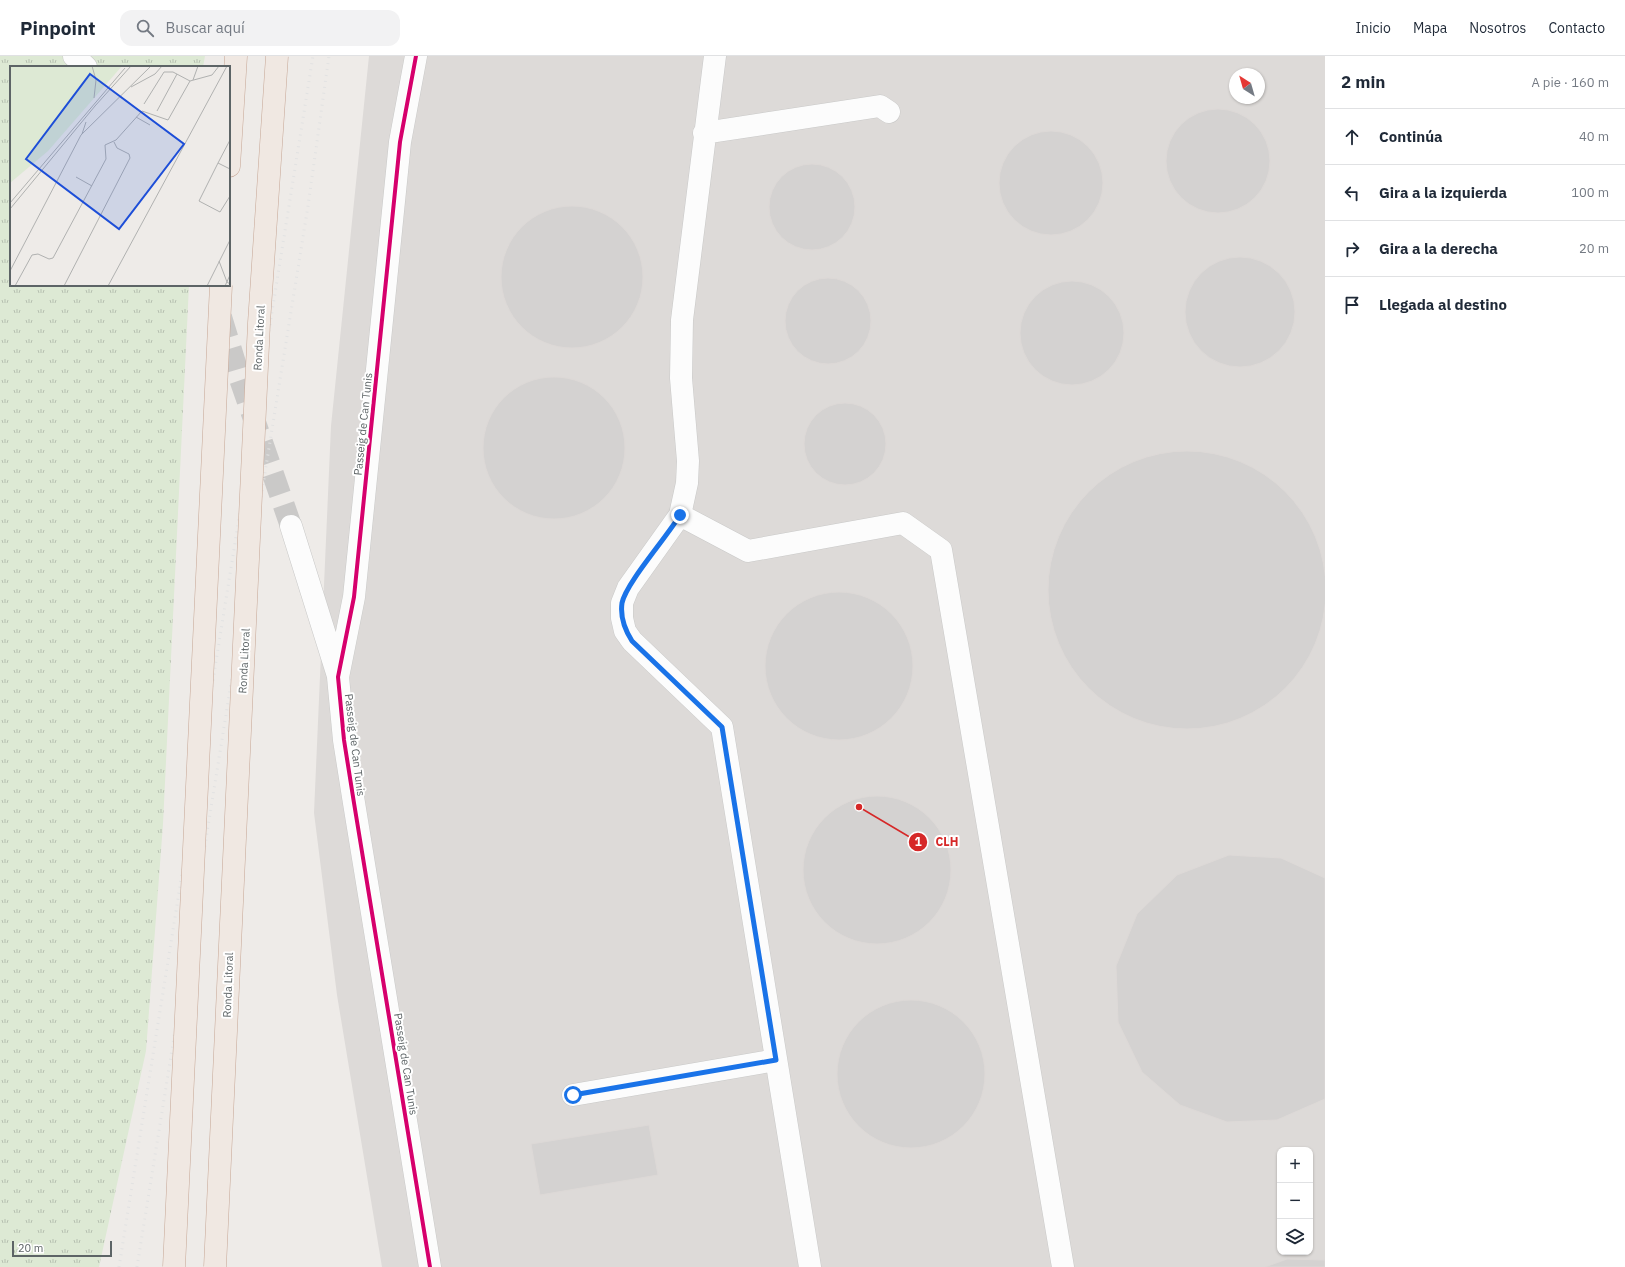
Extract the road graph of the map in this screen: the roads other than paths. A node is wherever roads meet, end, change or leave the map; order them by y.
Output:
1 (74, 56) edge
2 (236, 56) edge
3 (277, 56) edge
4 (416, 56) edge
5 (714, 56) edge
6 (85, 66) edge
7 (889, 112) dead end
8 (704, 133) junction
9 (230, 150) edge
10 (221, 286) edge
11 (680, 515) junction
12 (291, 526) tunnel mouth
13 (338, 677) junction
14 (776, 1060) junction
15 (573, 1095) dead end
16 (174, 1267) edge
17 (215, 1267) edge
18 (430, 1267) edge
19 (810, 1267) edge
20 (1063, 1267) edge

1 - 6 street
2 - 9 highway
3 - 17 highway, Ronda Litoral, bridge
4 - 13 street, Passeig de Can Tunis
5 - 8 street
7 - 8 street
8 - 11 street
10 - 16 highway, bridge
11 - 14 street
11 - 20 street
12 - 13 street
13 - 18 street, Passeig de Can Tunis
14 - 15 street
14 - 19 street

